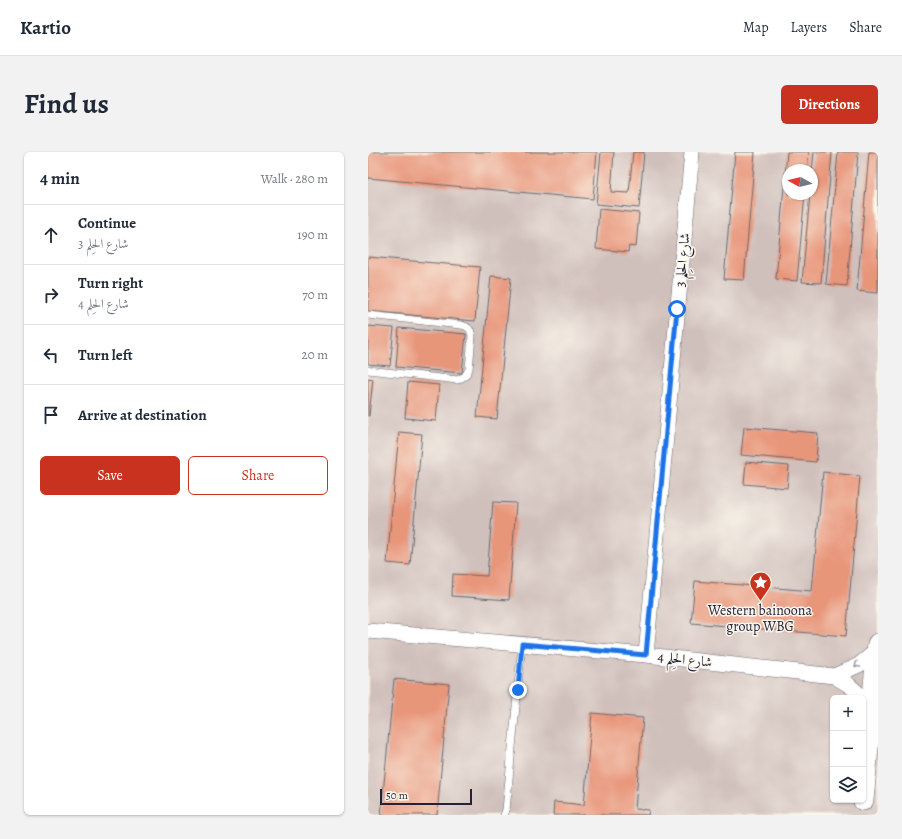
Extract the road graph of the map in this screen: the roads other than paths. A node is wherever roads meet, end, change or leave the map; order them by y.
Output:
1 (692, 152) edge
2 (368, 315) edge
3 (368, 370) edge
4 (368, 631) edge
5 (522, 644) junction
6 (878, 647) edge
7 (646, 655) junction
8 (834, 676) junction
9 (872, 706) junction
10 (866, 769) edge
11 (863, 803) edge
12 (504, 815) edge
13 (862, 815) edge

1 - 7 street, شارع الحِلم 3
2 - 3 lane
4 - 5 street, شارع الحِلم 4
5 - 7 street, شارع الحِلم 4
5 - 12 lane
6 -> 8 street
6 - 9 street
7 - 8 street, شارع الحِلم 4
8 - 9 street, شارع الحِلم 4
9 - 10 street
11 - 13 street

